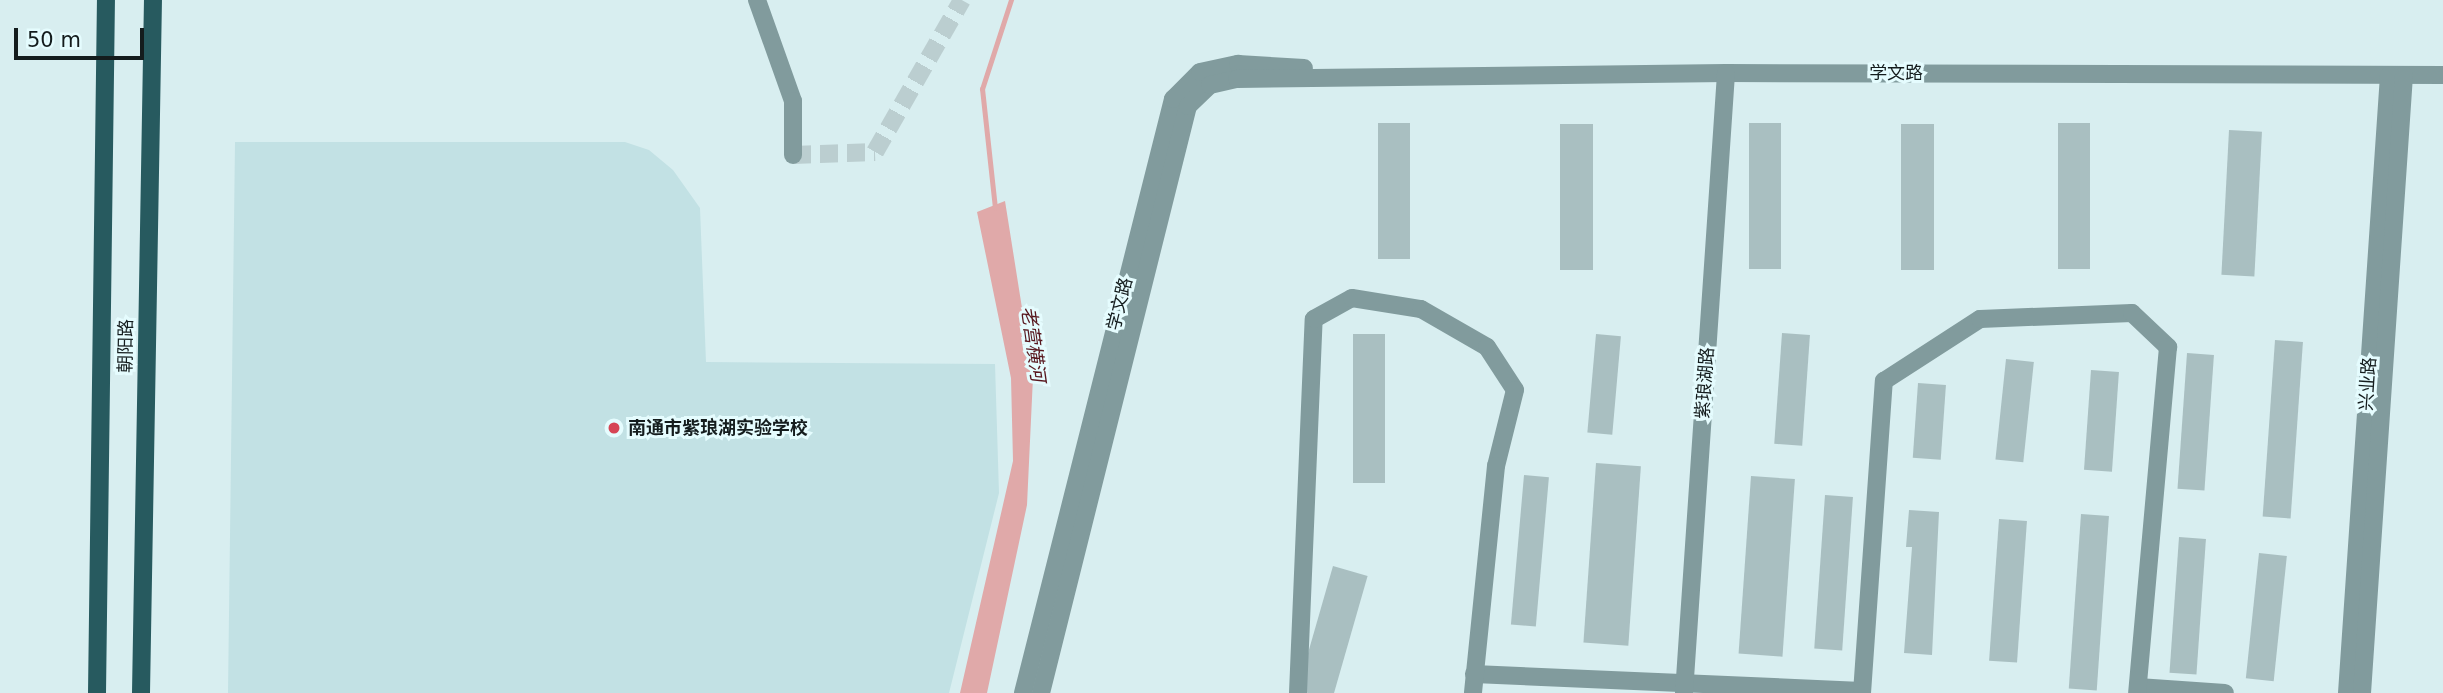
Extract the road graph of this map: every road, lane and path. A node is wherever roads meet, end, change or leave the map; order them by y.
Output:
1 (106, 0) edge
2 (153, 0) edge
3 (757, 0) edge
4 (1726, 73) junction
5 (2396, 75) junction
6 (2443, 75) edge
7 (1348, 76) junction
8 (793, 155) dead end
9 (1474, 674) junction
10 (1685, 688) edge
11 (2138, 690) edge
12 (1862, 692) edge
13 (97, 693) edge
14 (141, 693) edge
15 (1023, 693) edge
16 (1041, 693) edge
17 (1298, 693) edge
18 (1473, 693) edge
19 (2225, 693) edge
20 (2347, 693) edge
21 (2362, 693) edge

1 - 13 main road, 朝阳路
2 - 14 main road, 朝阳路
3 - 8 street
4 - 5 street, 学文路
4 - 7 street, 学文路
4 - 10 street, 紫琅湖路
5 - 6 street, 学文路
5 - 20 street, 兴业路
5 - 21 street, 兴业路
7 - 15 street, 学文路
7 - 16 street, 学文路
9 - 10 street
9 - 17 street
9 - 18 street
10 - 12 street
11 - 12 street
11 - 19 street

